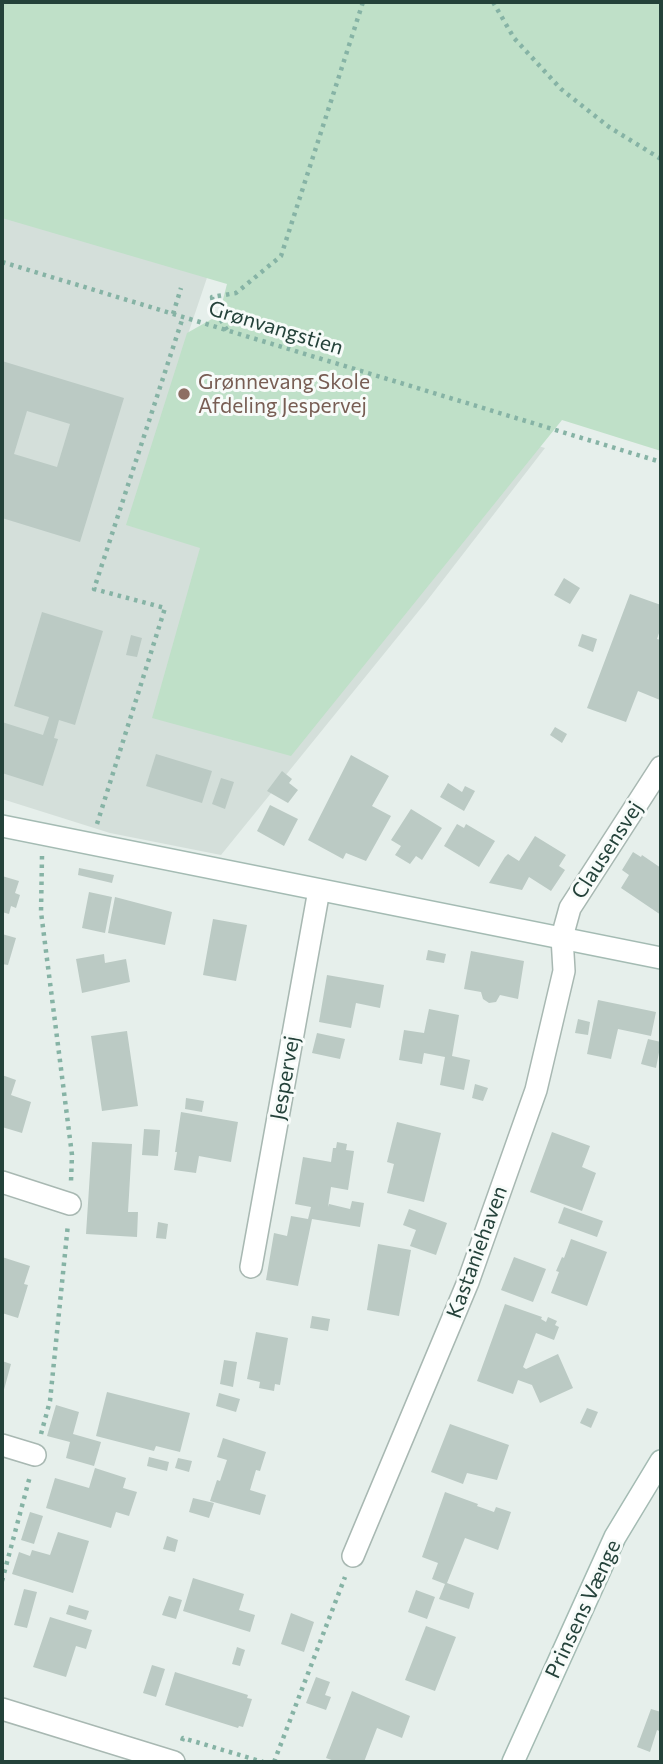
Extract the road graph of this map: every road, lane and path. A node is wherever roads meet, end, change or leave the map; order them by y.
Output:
1 (363, 2) edge
2 (493, 2) edge
3 (661, 159) edge
4 (2, 262) edge
5 (181, 288) dead end
6 (173, 314) junction
7 (183, 317) junction
8 (227, 330) junction
9 (661, 461) edge
10 (661, 767) edge
11 (2, 826) edge
12 (90, 844) junction
13 (320, 890) junction
14 (562, 937) junction
15 (661, 958) edge
16 (2, 1182) edge
17 (70, 1204) dead end
18 (251, 1266) dead end
19 (2, 1445) edge
20 (36, 1455) dead end
21 (661, 1461) edge
22 (353, 1556) joint
23 (2, 1709) edge
24 (177, 1756) edge
25 (263, 1762) edge
26 (274, 1762) edge
27 (513, 1762) edge

1 - 8 path
2 - 3 path
4 - 6 path, Grønvangstien
5 - 6 path
6 - 7 path, Grønvangstien
7 - 8 path, Grønvangstien
7 - 12 path
8 - 9 path, Grønvangstien
10 - 14 street, Clausensvej
11 - 12 street
12 - 13 street
13 - 14 street
13 - 18 street, Jespervej
14 - 15 street
14 - 22 street, Kastaniehaven
16 - 17 street
19 - 20 street
21 - 27 street, Prinsens Vænge
22 - 26 path
23 - 24 street
24 - 25 path

